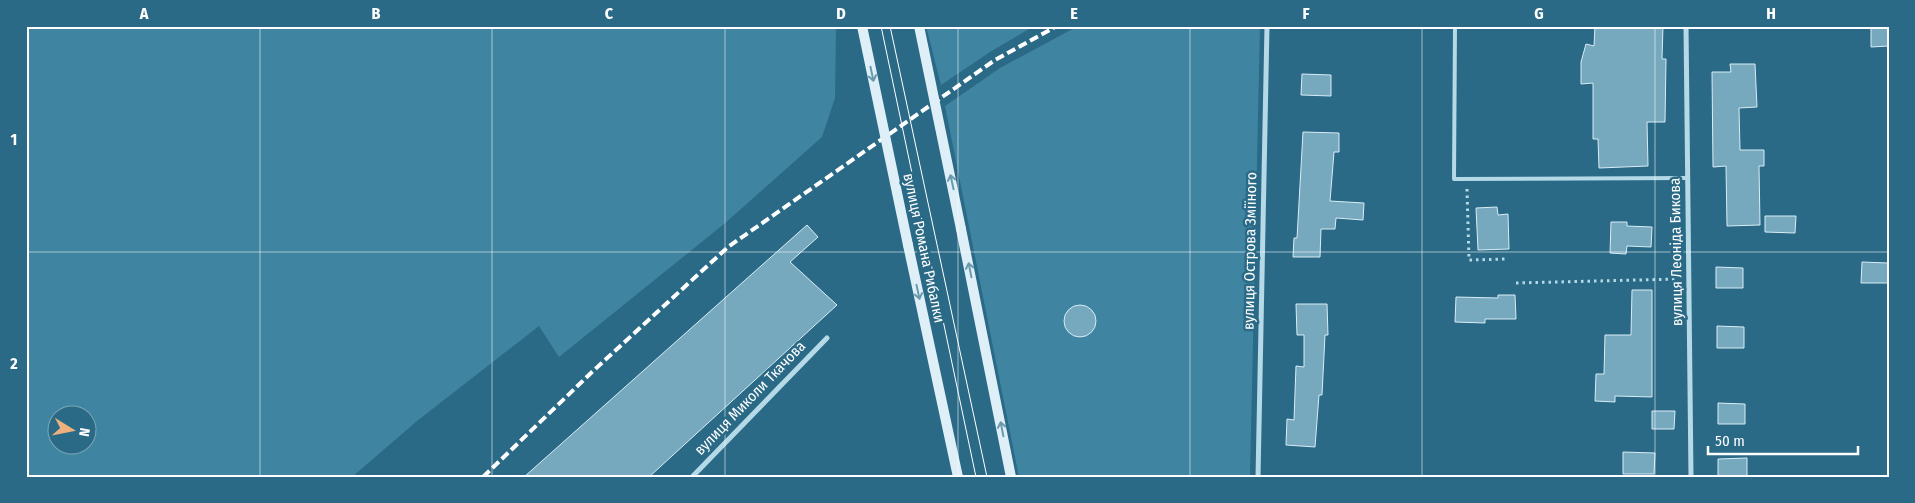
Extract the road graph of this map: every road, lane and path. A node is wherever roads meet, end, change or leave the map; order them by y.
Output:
1 (862, 26) edge
2 (919, 26) edge
3 (1267, 26) edge
4 (1455, 26) edge
5 (1686, 26) edge
6 (1466, 178) junction
7 (1688, 178) junction
8 (1506, 259) dead end
9 (1689, 279) junction
10 (1516, 282) dead end
11 (827, 338) dead end
12 (692, 477) edge
13 (958, 477) edge
14 (1011, 477) edge
15 (1258, 477) edge
16 (1691, 477) edge

1 -> 13 main road, вулиця Романа Рибалки, bridge
14 -> 2 main road, bridge
3 - 15 street, вулиця Острова Зміїного
4 - 6 lane
5 - 7 street, вулиця Леоніда Бикова
6 - 7 lane
6 - 8 path
7 - 9 street, вулиця Леоніда Бикова
9 - 10 path
9 - 16 street, вулиця Леоніда Бикова
11 - 12 street, вулиця Миколи Ткачова

